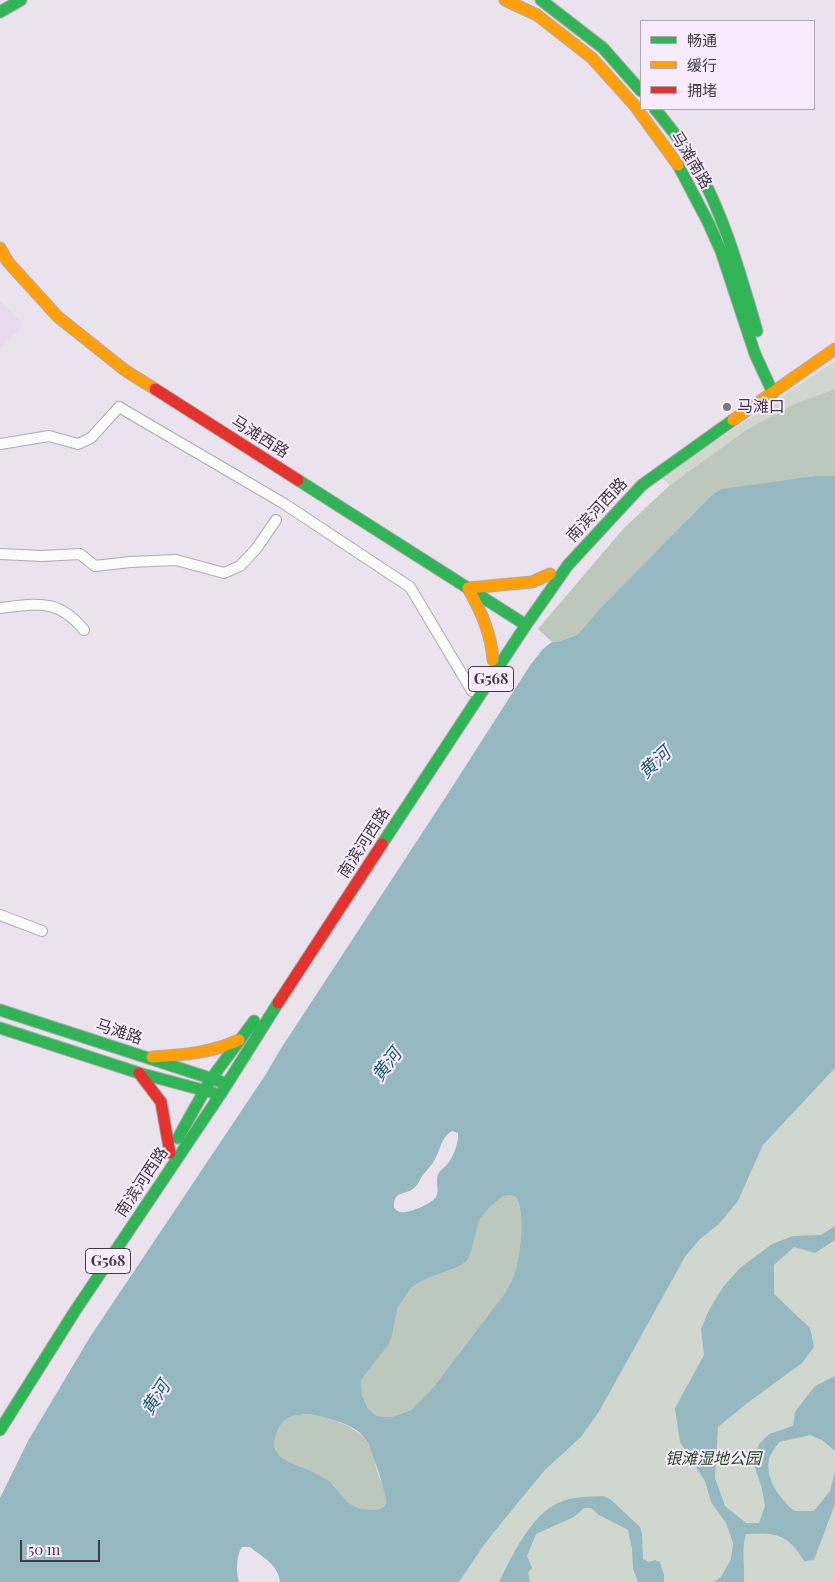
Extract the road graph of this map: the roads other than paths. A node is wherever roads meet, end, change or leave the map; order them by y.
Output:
1 (21, 0) edge
2 (506, 0) edge
3 (541, 0) edge
4 (0, 12) edge
5 (640, 91) edge
6 (656, 110) edge
7 (0, 248) edge
8 (835, 339) edge
9 (835, 349) edge
10 (775, 387) junction
11 (0, 444) edge
12 (276, 520) dead end
13 (0, 554) edge
14 (550, 574) junction
15 (468, 588) junction
16 (0, 608) edge
17 (522, 623) junction
18 (84, 630) dead end
19 (493, 660) junction
20 (472, 691) junction
21 (0, 915) edge
22 (42, 931) dead end
23 (0, 1010) edge
24 (0, 1028) edge
25 (240, 1040) junction
26 (143, 1057) junction
27 (139, 1073) junction
28 (211, 1079) junction
29 (228, 1083) junction
30 (205, 1090) junction
31 (220, 1095) junction
32 (170, 1153) junction
33 (0, 1414) edge
34 (0, 1430) edge

1 - 4 main road
2 - 10 main road, 马滩南路
3 - 5 main road
6 - 10 main road, 马滩南路
7 - 15 main road, 马滩西路
8 - 10 main road, 南滨河西路 / G568
9 - 10 main road, 南滨河西路 / G568
10 - 14 main road, 南滨河西路 / G568
10 - 17 main road, 南滨河西路 / G568
11 - 20 street
12 - 13 street
14 - 15 main road
14 - 17 main road, 南滨河西路 / G568
15 - 17 main road, 马滩西路
15 - 19 main road
16 - 18 street
17 - 19 main road, 南滨河西路 / G568
17 - 29 main road, 南滨河西路 / G568
19 - 20 main road, 南滨河西路 / G568
20 - 25 main road, 南滨河西路 / G568
21 - 22 street
23 - 26 main road, 马滩路
24 - 27 main road, 马滩路
25 - 26 main road
25 - 28 main road, 南滨河西路 / G568
26 - 28 main road, 马滩路
27 - 30 main road, 马滩路
27 - 32 main road
28 - 29 main road, 马滩路
28 - 30 main road, 南滨河西路 / G568
29 - 31 main road, 南滨河西路 / G568
30 - 31 main road, 马滩路
30 - 32 main road, 南滨河西路 / G568
31 - 34 main road, 南滨河西路 / G568
32 - 33 main road, 南滨河西路 / G568

